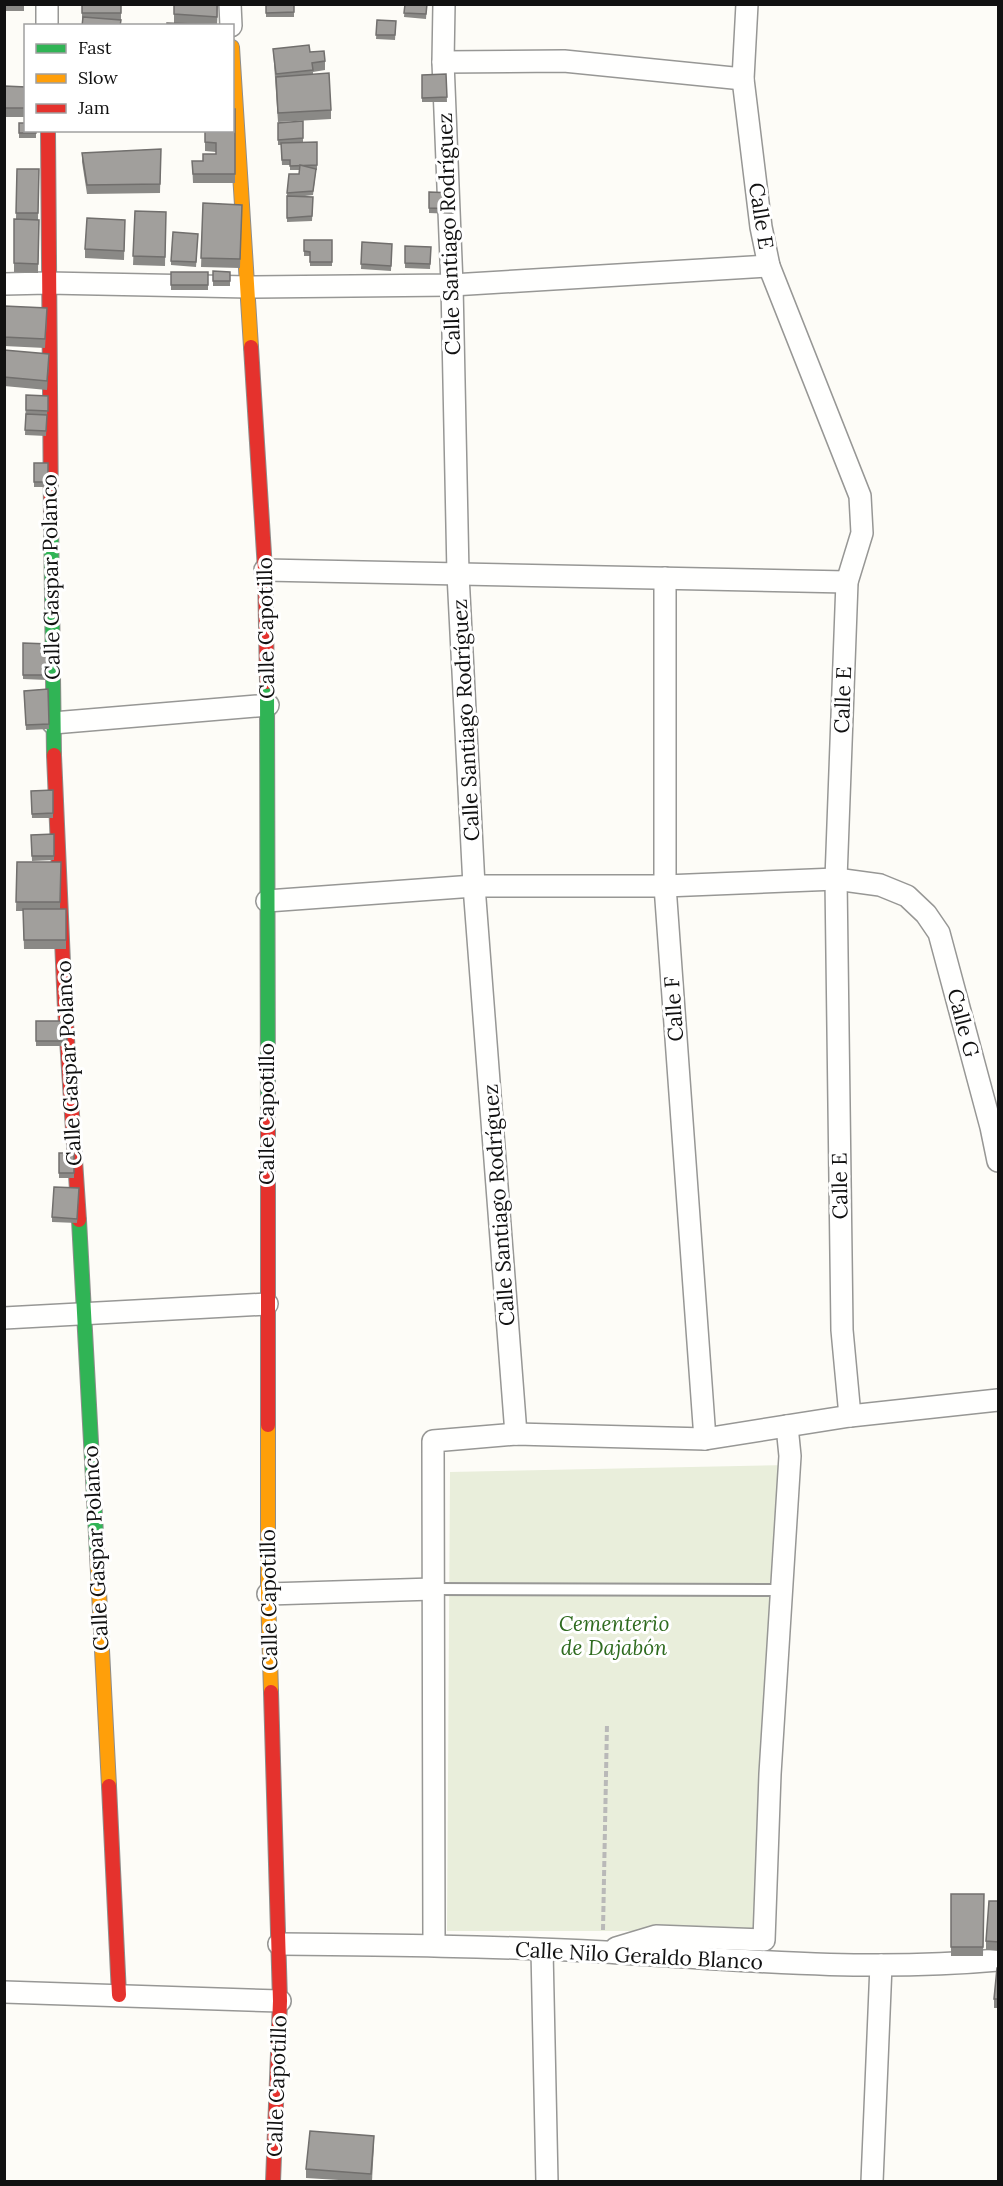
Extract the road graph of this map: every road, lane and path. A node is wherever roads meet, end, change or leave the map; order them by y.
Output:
1 (47, 4) edge
2 (230, 4) edge
3 (444, 4) edge
4 (747, 4) edge
5 (47, 24) edge
6 (231, 24) edge
7 (443, 62) junction
8 (234, 75) edge
9 (743, 79) junction
10 (48, 132) edge
11 (769, 266) junction
12 (48, 283) junction
13 (4, 284) edge
14 (452, 285) junction
15 (249, 287) junction
16 (265, 570) junction
17 (458, 574) junction
18 (665, 578) junction
19 (847, 582) junction
20 (268, 705) junction
21 (53, 723) junction
22 (836, 879) junction
23 (474, 886) junction
24 (665, 886) junction
25 (267, 901) junction
26 (999, 1161) edge
27 (267, 1304) junction
28 (85, 1313) junction
29 (4, 1318) edge
30 (999, 1400) edge
31 (850, 1416) junction
32 (787, 1426) junction
33 (516, 1434) junction
34 (705, 1438) junction
35 (433, 1589) junction
36 (782, 1590) junction
37 (268, 1594) junction
38 (607, 1724) dead end
39 (279, 1944) junction
40 (434, 1945) junction
41 (542, 1950) junction
42 (602, 1952) junction
43 (999, 1960) edge
44 (881, 1965) junction
45 (4, 1992) edge
46 (119, 1995) junction
47 (280, 2001) junction
48 (273, 2181) edge
49 (547, 2181) edge
50 (873, 2181) edge

1 - 5 street
2 - 6 street
3 - 7 street, Calle Santiago Rodríguez
4 - 9 street, Calle E
7 - 9 street
7 - 14 street, Calle Santiago Rodríguez
8 - 15 street, Calle Capotillo
9 - 11 street, Calle E
10 - 12 street, Calle Gaspar Polanco
11 - 14 street
11 - 19 street, Calle E
12 - 13 street
12 - 15 street
12 - 21 street, Calle Gaspar Polanco
14 - 15 street
14 - 17 street, Calle Santiago Rodríguez
15 - 16 street, Calle Capotillo
16 - 17 street
16 - 20 street, Calle Capotillo
17 - 18 street
17 - 23 street, Calle Santiago Rodríguez
18 - 19 street
18 - 24 street, Calle F
19 - 22 street, Calle E
20 - 21 street
20 - 25 street, Calle Capotillo
21 - 28 street, Calle Gaspar Polanco
22 - 24 street
22 - 26 street, Calle G
22 - 31 street, Calle E
23 - 24 street
23 - 25 street
23 - 33 street, Calle Santiago Rodríguez
24 - 34 street, Calle F
25 - 27 street, Calle Capotillo
27 - 28 street
27 - 37 street, Calle Capotillo
28 - 29 street
28 - 46 street, Calle Gaspar Polanco
30 - 31 street
31 - 32 street
32 - 34 street
32 - 36 street
33 - 34 street
33 - 35 street
35 - 36 lane
35 - 37 street
35 - 40 street
36 - 42 street
37 - 39 street, Calle Capotillo
38 - 42 path
39 - 40 street, Calle Nilo Geraldo Blanco
39 - 47 street, Calle Capotillo
40 - 41 street, Calle Nilo Geraldo Blanco
41 - 42 street, Calle Nilo Geraldo Blanco
41 - 49 street
42 - 44 street, Calle Nilo Geraldo Blanco
43 - 44 street, Calle Nilo Geraldo Blanco
44 - 50 street
45 - 46 street
46 - 47 street
47 - 48 street, Calle Capotillo

